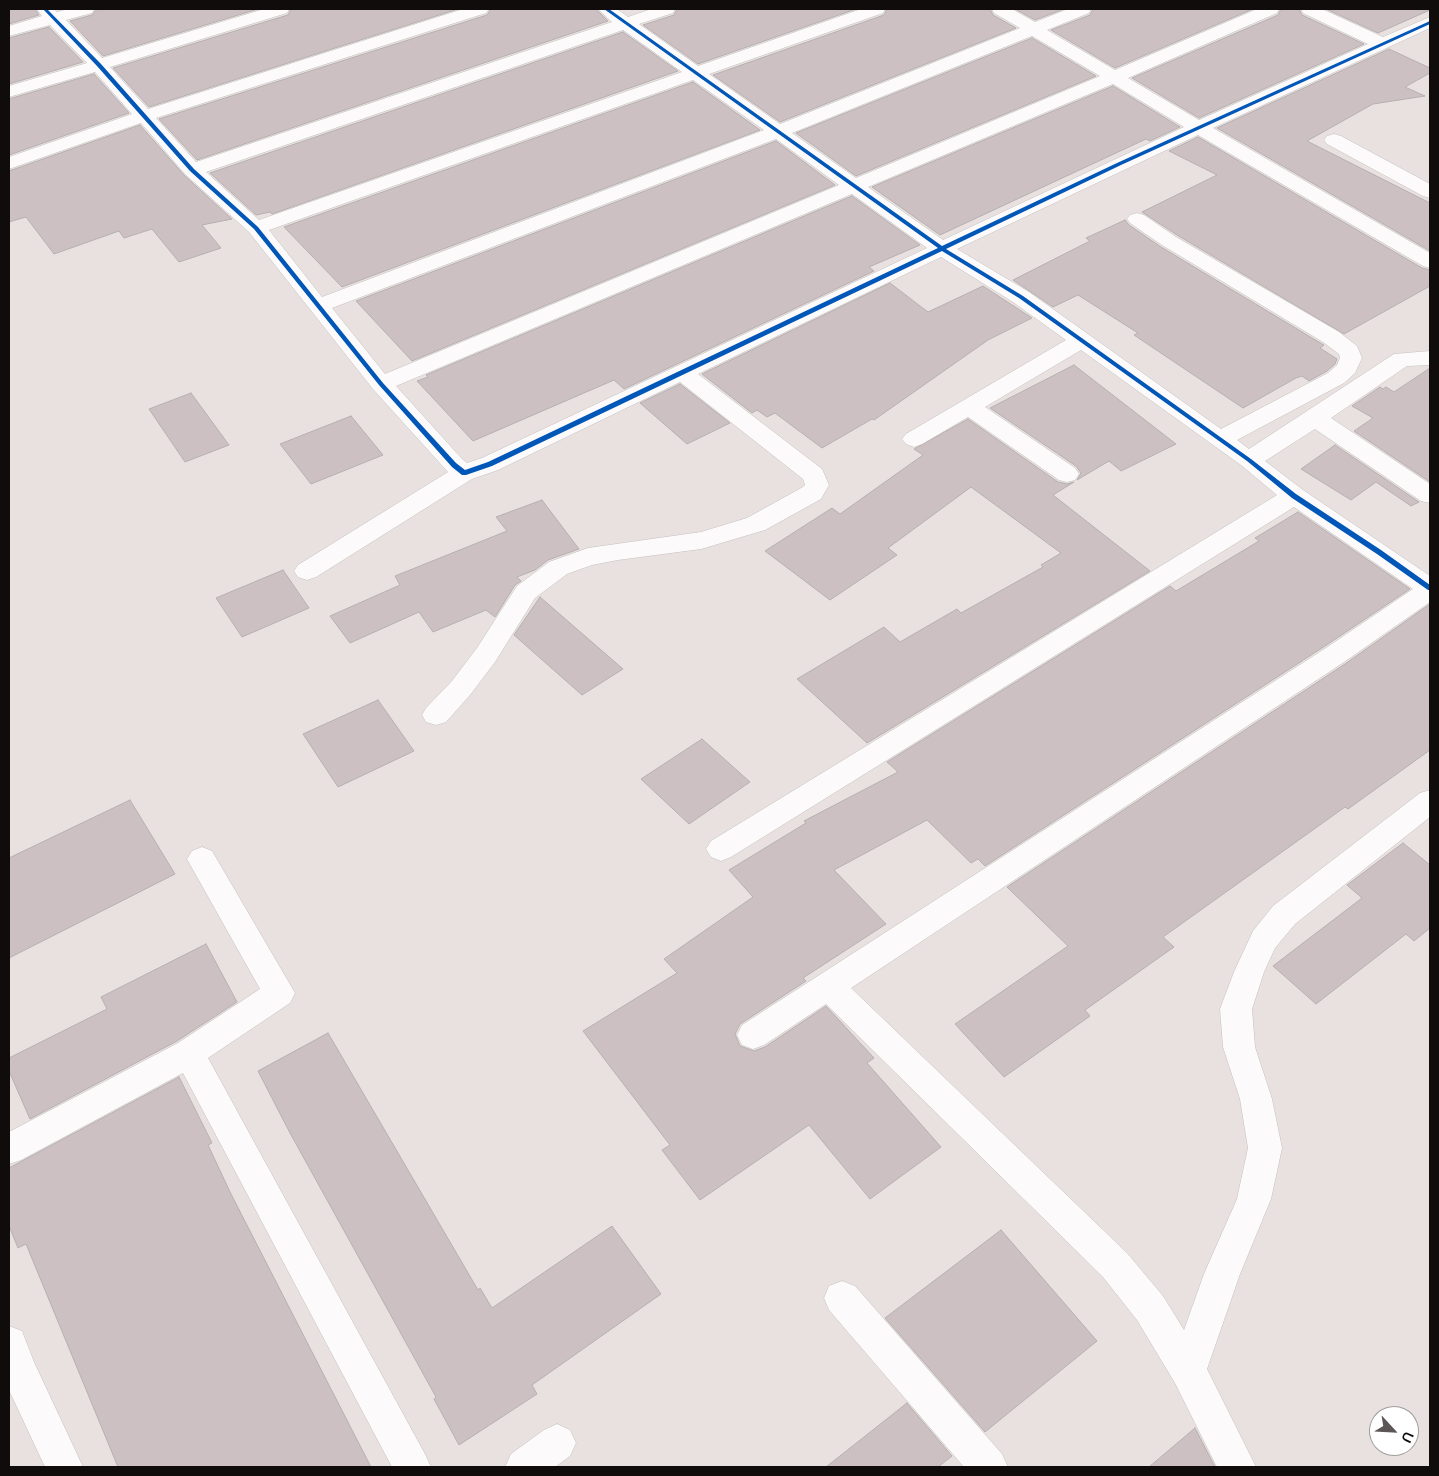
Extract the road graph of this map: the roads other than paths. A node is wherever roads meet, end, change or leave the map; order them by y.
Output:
1 (86, 9) edge
2 (282, 9) edge
3 (480, 9) edge
4 (606, 9) edge
5 (667, 9) edge
6 (877, 9) edge
7 (1000, 9) edge
8 (1083, 9) edge
9 (1272, 9) edge
10 (1309, 9) edge
11 (49, 14) edge
12 (624, 22) junction
13 (1430, 22) edge
14 (1034, 28) junction
15 (9, 31) edge
16 (1381, 43) junction
17 (99, 66) junction
18 (696, 72) junction
19 (1116, 76) junction
20 (9, 92) edge
21 (144, 116) junction
22 (1199, 128) junction
23 (777, 132) junction
24 (1334, 140) dead end
25 (9, 163) edge
26 (192, 170) junction
27 (854, 186) junction
28 (1430, 192) edge
29 (1138, 219) dead end
30 (256, 228) junction
31 (941, 248) junction
32 (1430, 262) edge
33 (318, 306) junction
34 (1080, 341) junction
35 (1430, 358) edge
36 (684, 373) junction
37 (381, 384) junction
38 (969, 407) junction
39 (1315, 418) junction
40 (1220, 439) junction
41 (914, 440) dead end
42 (1248, 460) junction
43 (464, 472) junction
44 (1068, 474) dead end
45 (1430, 495) edge
46 (1294, 496) junction
47 (307, 571) dead end
48 (1430, 589) edge
49 (436, 715) dead end
50 (1430, 801) edge
51 (722, 849) dead end
52 (202, 859) dead end
53 (828, 986) junction
54 (753, 1035) dead end
55 (189, 1054) junction
56 (9, 1149) edge
57 (842, 1298) dead end
58 (9, 1344) edge
59 (1188, 1370) junction
60 (557, 1442) dead end
61 (64, 1467) edge
62 (412, 1467) edge
63 (524, 1467) edge
64 (989, 1467) edge
65 (1237, 1467) edge

1 - 11 street
2 - 17 street
3 - 21 street
4 - 12 street
5 - 12 street
6 - 18 street
7 - 14 street
8 - 14 street
9 - 19 street
10 - 16 street
11 - 15 street
11 - 17 street
12 - 18 street
12 - 26 street
13 - 16 street
14 - 19 street
14 - 23 street
16 - 22 street
17 - 20 street
17 - 21 street
18 - 23 street
18 - 30 street
19 - 22 street
19 - 27 street
21 - 25 street
21 - 26 street
22 - 31 street
22 - 32 street
23 - 27 street
23 - 33 street
24 - 28 street
26 - 30 street
27 - 31 street
27 - 37 street
29 - 40 street
30 - 33 street
31 - 34 street
31 - 36 street
33 - 37 street
34 - 38 street
34 - 40 street
35 - 39 street
36 - 43 street
36 - 49 street
37 - 43 street
38 - 41 street
38 - 44 street
39 - 42 street
39 - 45 street
40 - 42 street
42 - 46 street
43 - 47 street
46 - 48 street
46 - 51 street
48 - 53 street
50 - 59 street
52 - 55 street
53 - 54 street
53 - 59 street
55 - 56 street
55 - 62 street
57 - 64 street
58 - 61 street
59 - 65 street
60 - 63 street

